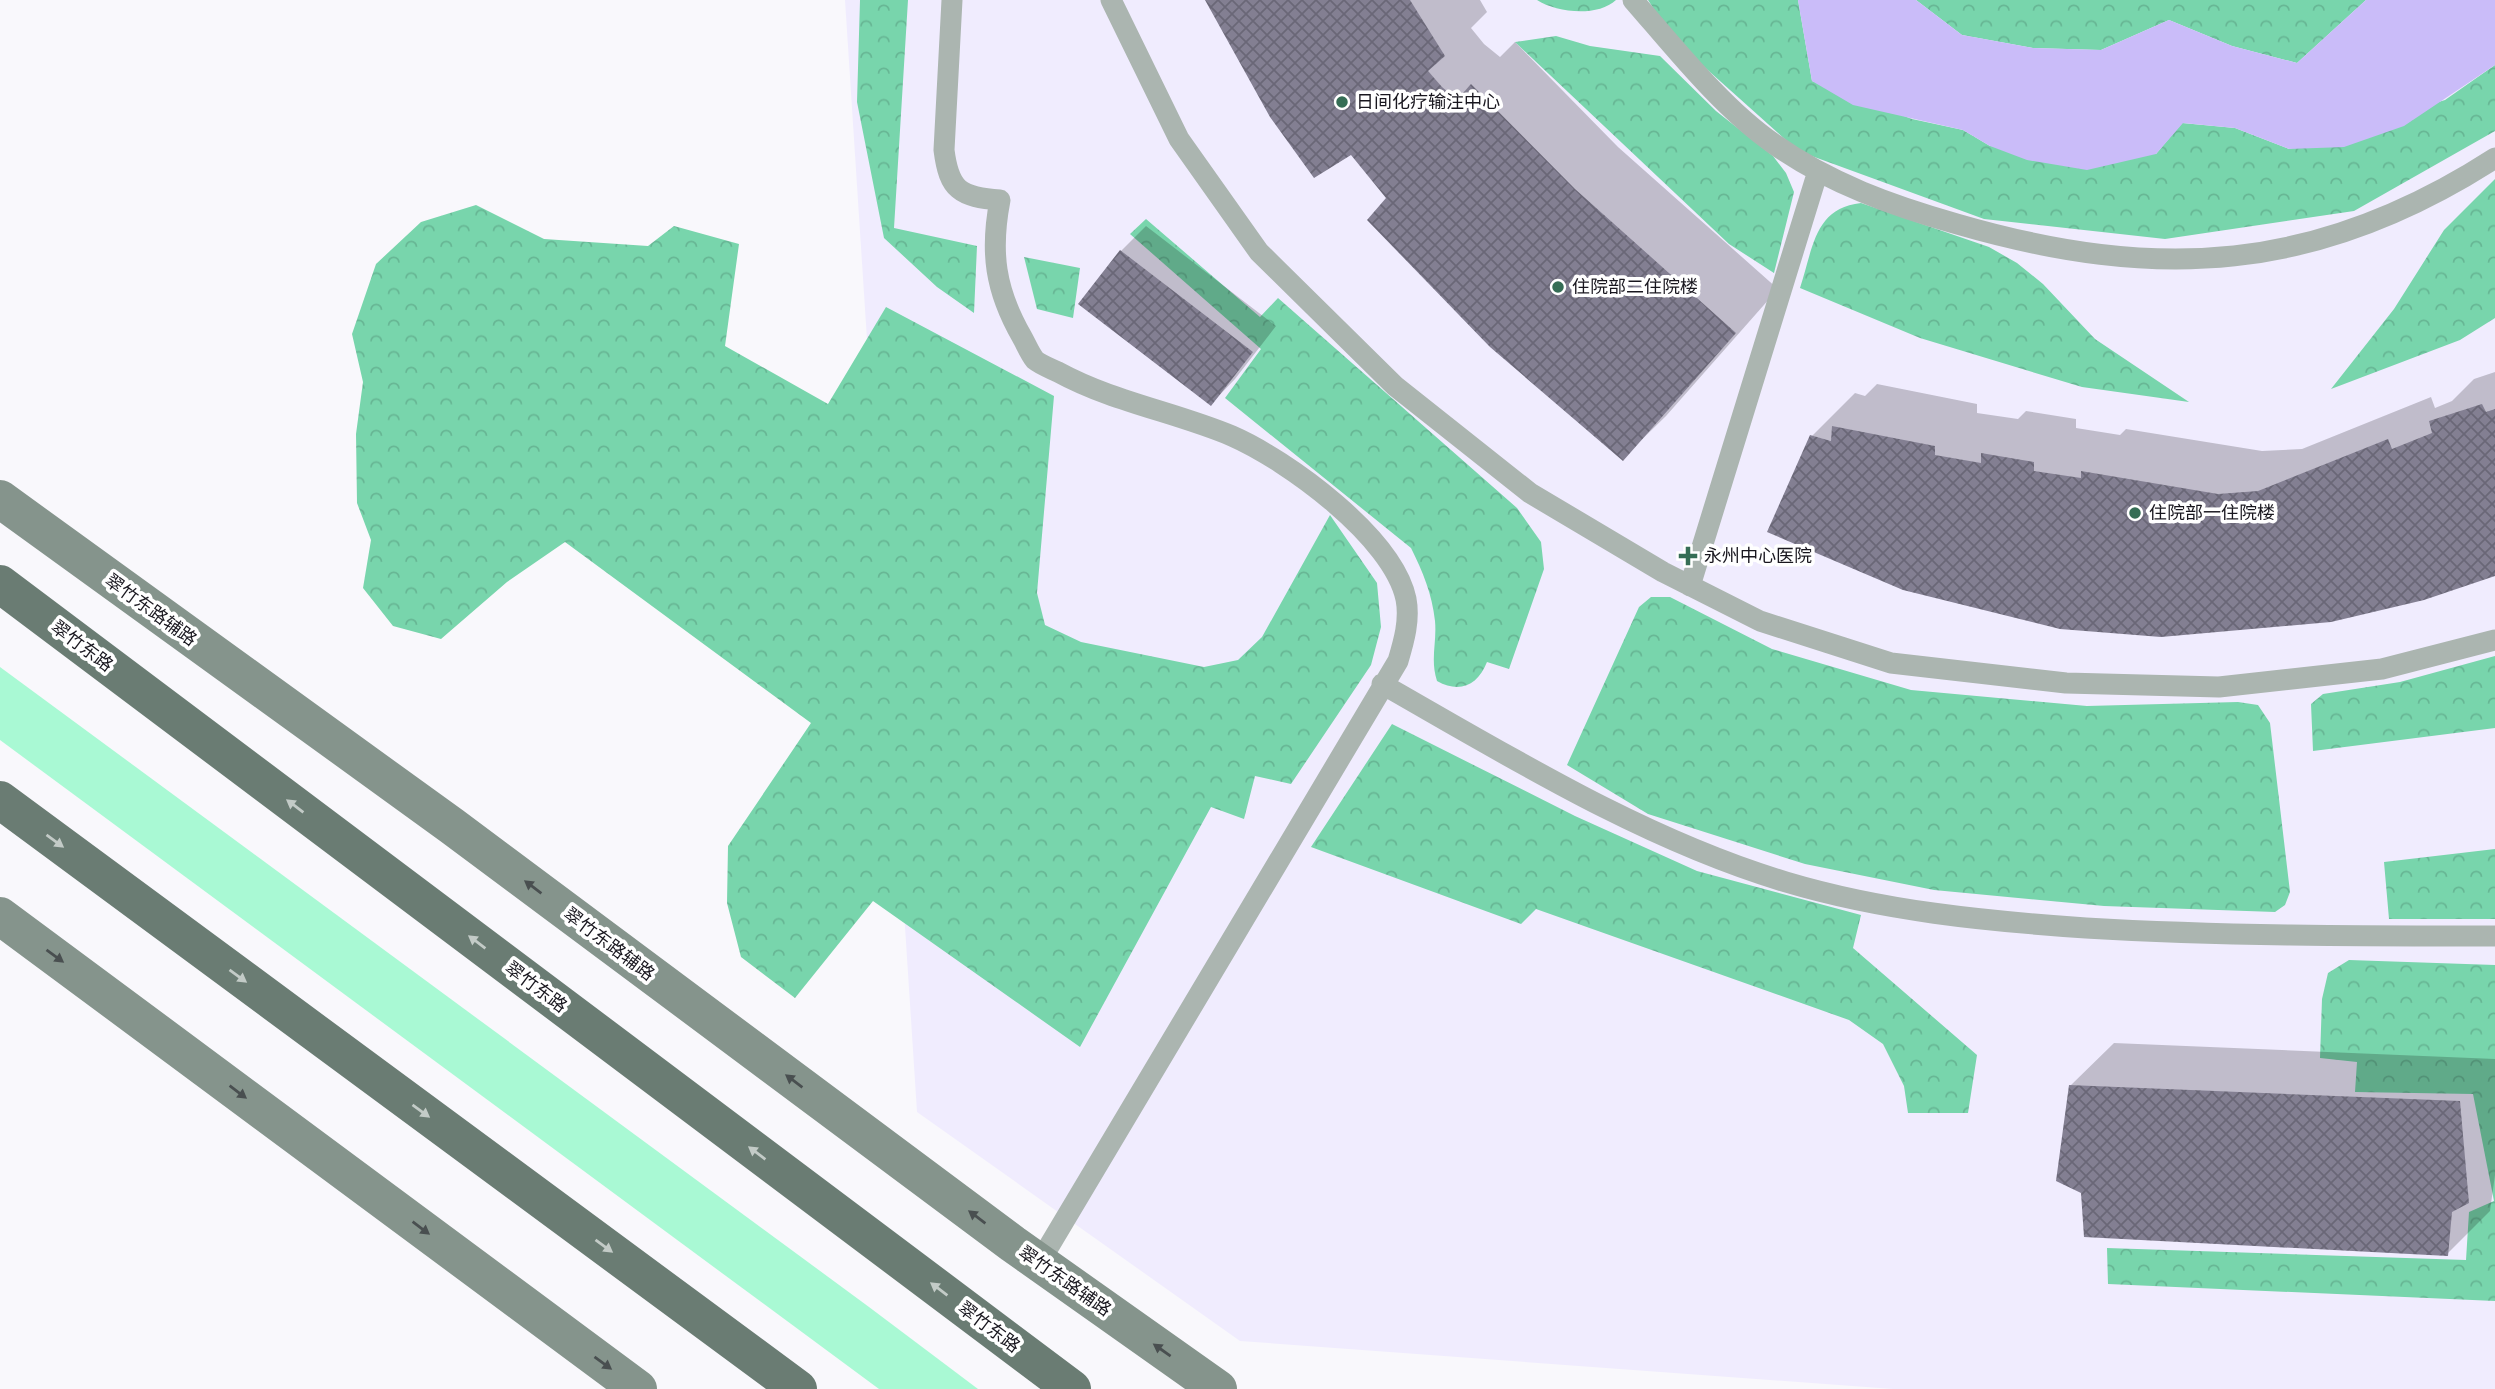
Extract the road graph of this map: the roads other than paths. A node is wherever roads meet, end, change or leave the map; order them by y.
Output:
1 (952, 0) edge
2 (1111, 0) edge
3 (1633, 0) edge
4 (2495, 158) edge
5 (1818, 171) junction
6 (0, 499) edge
7 (0, 584) edge
8 (1690, 586) junction
9 (2495, 640) edge
10 (1382, 684) junction
11 (0, 800) edge
12 (0, 916) edge
13 (2495, 936) edge
14 (1039, 1263) junction
15 (638, 1389) edge
16 (798, 1389) edge
17 (1072, 1389) edge
18 (1218, 1389) edge

1 - 10 lane
2 - 8 lane
3 - 5 lane
4 - 5 lane
5 - 8 lane
14 -> 6 main road, 翠竹东路辅路
17 -> 7 main road, 翠竹东路
8 - 9 lane
10 - 13 lane
10 - 14 lane
11 -> 16 main road
12 -> 15 main road
18 -> 14 main road, 翠竹东路辅路

